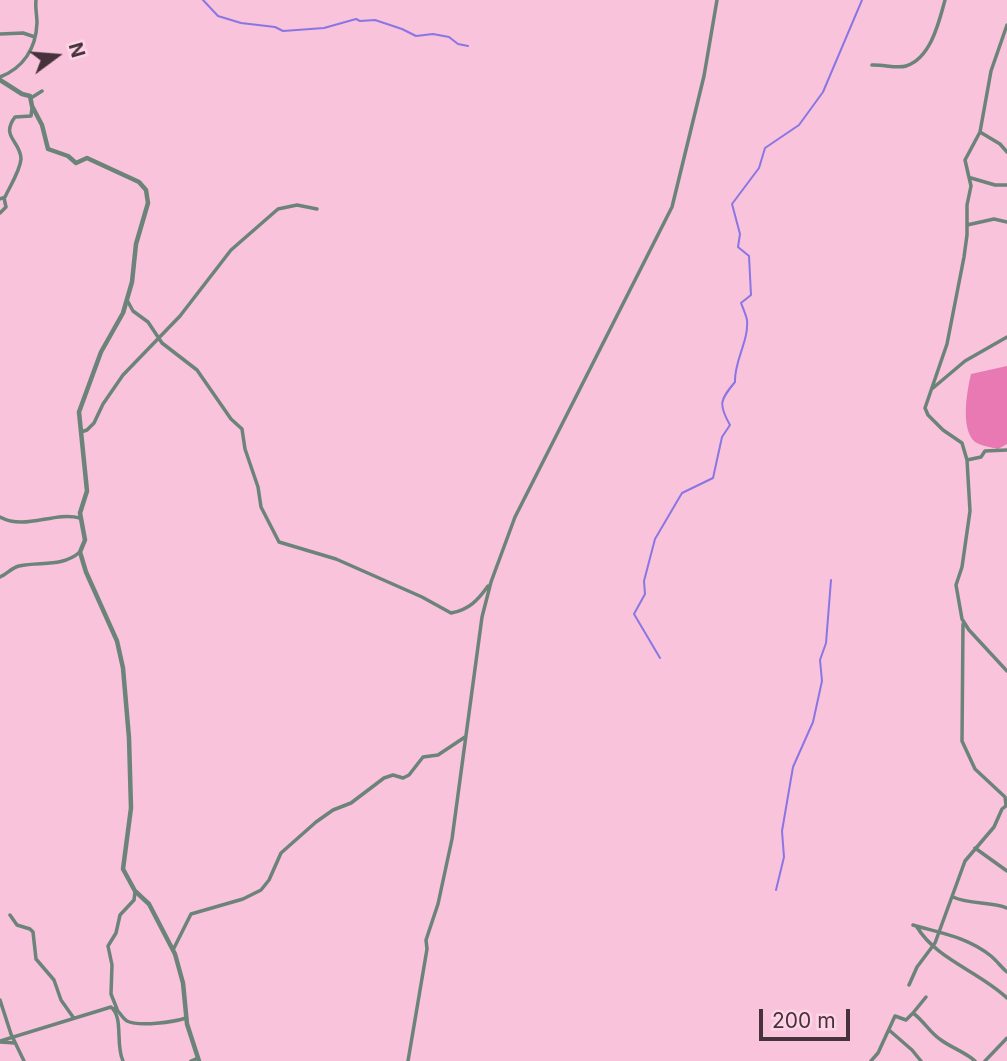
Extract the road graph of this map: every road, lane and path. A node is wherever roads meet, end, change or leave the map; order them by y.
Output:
1 (36, 0) edge
2 (717, 0) edge
3 (945, 0) edge
4 (1007, 24) edge
5 (0, 34) edge
6 (35, 37) junction
7 (872, 65) dead end
8 (0, 79) edge
9 (42, 91) dead end
10 (31, 98) junction
11 (32, 106) junction
12 (981, 132) junction
13 (1007, 152) edge
14 (971, 178) junction
15 (1007, 185) edge
16 (2, 199) edge
17 (317, 209) dead end
18 (0, 213) edge
19 (1007, 222) edge
20 (967, 225) junction
21 (127, 300) junction
22 (1007, 337) edge
23 (158, 338) junction
24 (931, 390) junction
25 (81, 432) junction
26 (1007, 450) edge
27 (967, 460) junction
28 (0, 517) edge
29 (80, 518) junction
30 (80, 552) junction
31 (0, 577) edge
32 (491, 582) junction
33 (963, 621) junction
34 (1007, 671) edge
35 (465, 737) junction
36 (1006, 805) edge
37 (975, 848) junction
38 (1007, 871) edge
39 (135, 891) junction
40 (953, 897) junction
41 (1005, 906) edge
42 (10, 915) dead end
43 (940, 931) junction
44 (934, 946) junction
45 (173, 950) junction
46 (1007, 972) edge
47 (909, 985) dead end
48 (926, 997) dead end
49 (1007, 998) edge
50 (0, 1000) edge
51 (115, 1008) junction
52 (913, 1013) junction
53 (73, 1017) junction
54 (186, 1018) junction
55 (889, 1030) junction
56 (12, 1037) junction
57 (1007, 1038) edge
58 (0, 1042) edge
59 (16, 1043) junction
60 (199, 1060) edge
61 (24, 1061) edge
62 (123, 1061) edge
63 (191, 1061) edge
64 (408, 1061) edge
65 (871, 1061) edge
66 (921, 1061) edge
67 (975, 1061) edge
68 (985, 1061) edge

1 - 6 street
2 - 32 street
3 - 7 street
4 - 12 street
5 - 6 street
6 - 8 street
8 - 10 street
9 - 10 street
10 - 11 street
11 - 16 street
11 - 21 street
12 - 13 street
12 - 14 street
14 - 15 street
14 - 20 street
16 - 18 street
17 - 23 street
19 - 20 street
20 - 24 street
21 - 23 street
21 - 25 street
22 - 24 street
23 - 25 street
23 - 32 street
24 - 27 street
25 - 29 street
26 - 27 street
27 - 33 street
28 - 29 street
29 - 30 street
30 - 31 street
30 - 39 street
32 - 35 street
33 - 34 street
33 - 36 street
35 - 45 street
35 - 64 street
36 - 37 street
37 - 38 street
37 - 40 street
39 - 45 street
39 - 51 street
40 - 41 street
40 - 43 street
42 - 53 street
43 - 44 street
43 - 44 street
43 - 46 street
44 - 47 street
44 - 49 street
45 - 54 street
48 - 52 street
50 - 56 street
51 - 53 street
51 - 54 street
51 - 62 street
52 - 55 street
52 - 67 street
53 - 56 street
54 - 60 street
55 - 65 street
55 - 66 street
56 - 58 street
56 - 59 street
57 - 68 street
58 - 59 street
59 - 61 street
60 - 63 street

